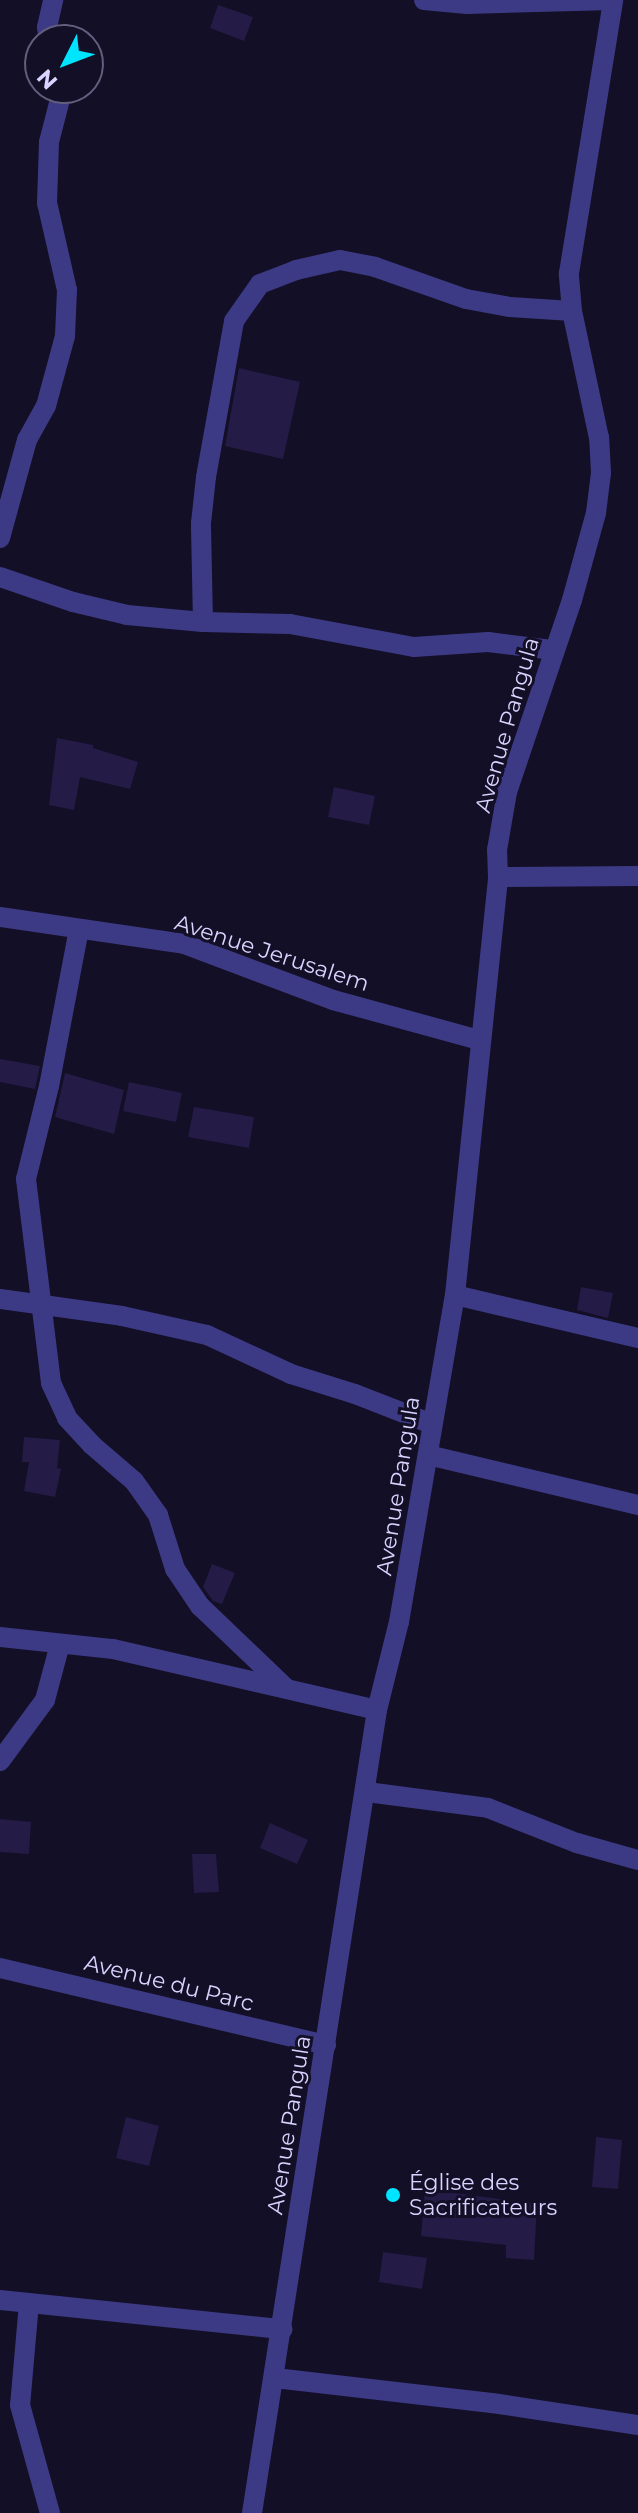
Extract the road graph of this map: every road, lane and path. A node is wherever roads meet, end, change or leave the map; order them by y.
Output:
1 (53, 0) edge
2 (424, 0) edge
3 (613, 0) edge
4 (48, 24) edge
5 (59, 104) edge
6 (572, 311) junction
7 (0, 538) edge
8 (0, 577) edge
9 (203, 622) junction
10 (552, 650) junction
11 (638, 876) edge
12 (498, 877) junction
13 (0, 917) edge
14 (79, 929) junction
15 (479, 1040) junction
16 (455, 1295) junction
17 (0, 1299) edge
18 (44, 1307) junction
19 (638, 1338) edge
20 (432, 1424) junction
21 (428, 1455) junction
22 (638, 1505) edge
23 (0, 1637) edge
24 (60, 1644) junction
25 (287, 1689) junction
26 (377, 1710) junction
27 (0, 1761) edge
28 (367, 1792) junction
29 (638, 1860) edge
30 (0, 1968) edge
31 (326, 2045) junction
32 (0, 2300) edge
33 (29, 2303) junction
34 (283, 2329) junction
35 (275, 2378) junction
36 (638, 2425) edge
37 (255, 2512) edge
38 (50, 2513) edge

1 - 4 street
2 - 3 street
3 - 6 street, Avenue Pangula
5 - 7 street
6 - 9 street
6 - 10 street, Avenue Pangula
8 - 9 street
9 - 10 street
10 - 12 street, Avenue Pangula
11 - 12 street
12 - 15 street, Avenue Pangula
13 - 14 street, Avenue Jerusalem
14 - 15 street, Avenue Jerusalem
14 - 18 street
15 - 16 street, Avenue Pangula
16 - 19 street
16 - 20 street, Avenue Pangula
17 - 18 street
18 - 20 street
18 - 25 street
20 - 21 street, Avenue Pangula
21 - 22 street
21 - 26 street, Avenue Pangula
23 - 24 street
24 - 25 street
24 - 27 street
25 - 26 street
26 - 28 street, Avenue Pangula
28 - 29 street
28 - 31 street, Avenue Pangula
30 - 31 street, Avenue du Parc
31 - 34 street, Avenue Pangula
32 - 33 street
33 - 34 street
33 - 38 street
34 - 35 street, Avenue Pangula
35 - 36 street
35 - 37 street, Avenue Pangula

